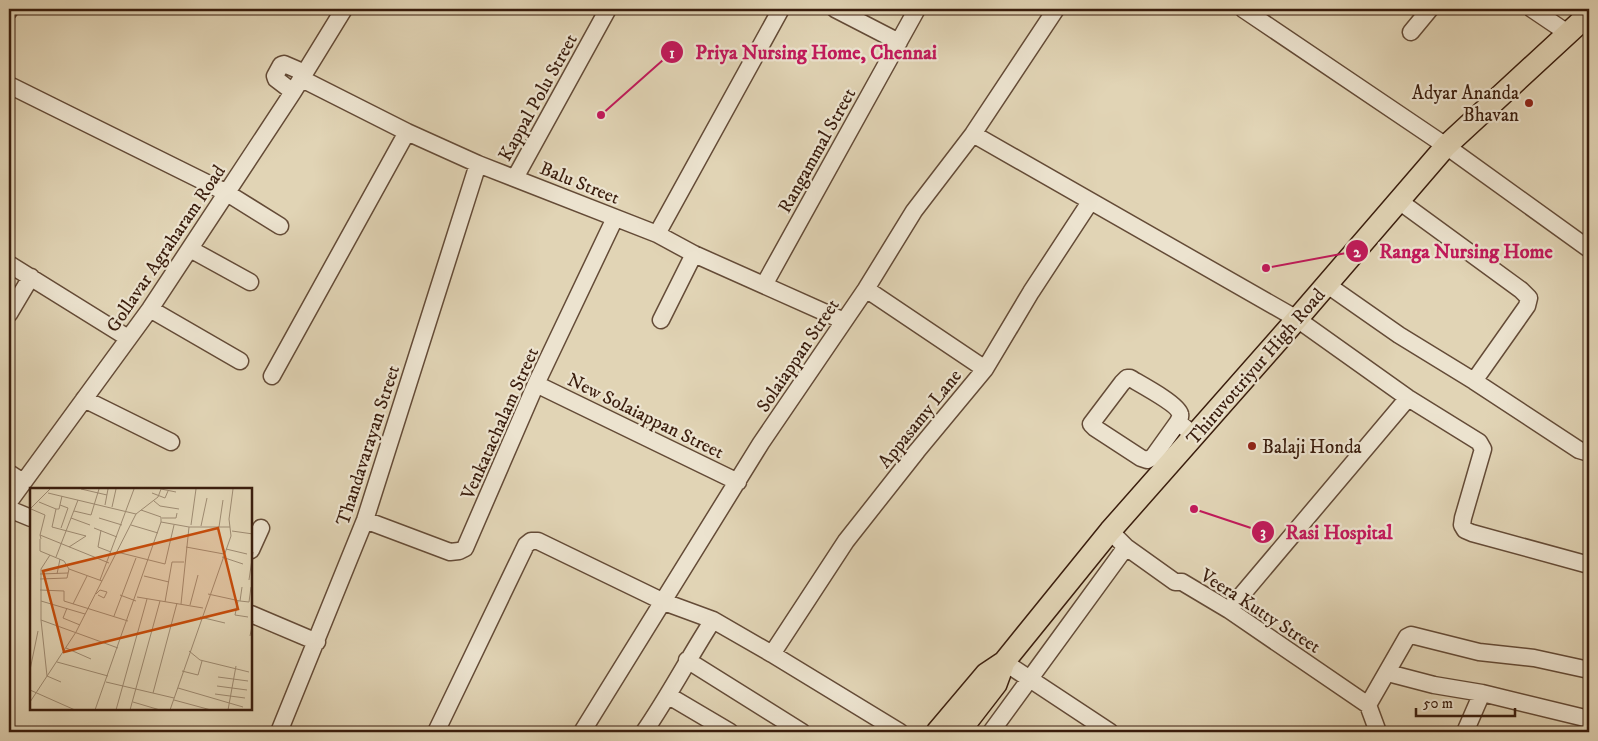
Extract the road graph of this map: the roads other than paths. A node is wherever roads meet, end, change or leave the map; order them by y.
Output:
1 (342, 9) edge
2 (608, 9) edge
3 (781, 9) edge
4 (835, 9) edge
5 (917, 9) edge
6 (1056, 9) edge
7 (1243, 9) edge
8 (1430, 9) edge
9 (1532, 9) edge
10 (1589, 14) edge
11 (1411, 32) dead end
12 (1569, 34) junction
13 (899, 42) junction
14 (300, 81) junction
15 (9, 85) edge
16 (407, 132) junction
17 (973, 134) junction
18 (1446, 146) junction
19 (478, 164) junction
20 (515, 178) junction
21 (226, 193) junction
22 (1399, 201) junction
23 (1090, 202) junction
24 (615, 218) junction
25 (280, 226) dead end
26 (657, 234) junction
27 (190, 249) junction
28 (1589, 249) edge
29 (694, 254) junction
30 (9, 264) edge
31 (31, 278) junction
32 (250, 282) dead end
33 (1326, 284) junction
34 (764, 285) junction
35 (866, 289) junction
36 (150, 309) junction
37 (9, 314) edge
38 (1297, 319) junction
39 (661, 320) dead end
40 (844, 321) junction
41 (128, 338) junction
42 (240, 361) dead end
43 (984, 368) junction
44 (272, 376) dead end
45 (1474, 381) junction
46 (536, 384) junction
47 (1408, 398) junction
48 (84, 399) junction
49 (1178, 422) junction
50 (1194, 436) junction
51 (170, 442) dead end
52 (1589, 454) edge
53 (1155, 466) junction
54 (9, 473) edge
55 (23, 482) junction
56 (738, 482) junction
57 (9, 502) edge
58 (9, 509) edge
59 (30, 518) edge
60 (365, 520) junction
61 (261, 528) dead end
62 (1110, 531) junction
63 (1126, 547) junction
64 (252, 548) edge
65 (1589, 565) edge
66 (664, 602) junction
67 (1229, 610) junction
68 (252, 614) edge
69 (713, 620) junction
70 (317, 642) junction
71 (772, 654) junction
72 (687, 660) junction
73 (1004, 662) junction
74 (1589, 670) edge
75 (1388, 673) junction
76 (1030, 678) junction
77 (1482, 693) junction
78 (669, 696) junction
79 (1368, 706) junction
80 (1589, 719) edge
81 (279, 732) edge
82 (436, 732) edge
83 (582, 732) edge
84 (644, 732) edge
85 (730, 732) edge
86 (802, 732) edge
87 (900, 732) edge
88 (937, 732) edge
89 (959, 732) edge
90 (991, 732) edge
91 (1110, 732) edge
92 (1378, 732) edge
93 (1465, 732) edge

1 - 14 street, Gollavar Agraharam Road
2 - 20 street, Kappal Polu Street
3 - 26 street
4 - 13 street
5 - 13 street, Rangammal Street
6 - 17 street, Solaiappan Street
7 - 18 street
8 - 11 street
9 - 12 street
10 - 12 main road, Thiruvottriyur High Road
12 - 18 main road, Thiruvottriyur High Road
13 - 34 street, Rangammal Street
14 - 16 street, Balu Street
14 - 21 street, Gollavar Agraharam Road
15 - 21 street
16 - 19 street, Balu Street
16 - 44 street
17 - 23 street
17 - 35 street, Solaiappan Street
18 - 22 main road, Thiruvottriyur High Road
18 - 28 street
19 - 20 street, Balu Street
19 - 60 street, Thandavarayan Street
20 - 24 street, Balu Street
21 - 25 street
21 - 27 street, Gollavar Agraharam Road
22 - 33 main road, Thiruvottriyur High Road
22 - 45 street
23 - 38 street
23 - 43 street, Appasamy Lane
24 - 26 street, Balu Street
24 - 46 street, Venkatachalam Street
26 - 29 street, Balu Street
27 - 32 street
27 - 36 street, Gollavar Agraharam Road
29 - 34 street, Balu Street
29 - 39 street
30 - 31 street
31 - 37 street
31 - 41 street
33 - 38 main road, Thiruvottriyur High Road
33 - 45 street
34 - 40 street, Balu Street
35 - 40 street, Solaiappan Street
35 - 43 street
36 - 41 street, Gollavar Agraharam Road
36 - 42 street
38 - 47 street
38 - 50 main road, Thiruvottriyur High Road
40 - 56 street, Solaiappan Street
41 - 48 street, Gollavar Agraharam Road
43 - 71 street, Appasamy Lane
45 - 52 street
46 - 56 street, New Solaiappan Street
46 - 60 street, Venkatachalam Street
47 - 65 street
47 - 67 street
48 - 51 street
48 - 55 street, Gollavar Agraharam Road
49 - 50 street
49 - 53 street
49 - 53 street
50 - 53 main road, Thiruvottriyur High Road
53 - 62 main road, Thiruvottriyur High Road
54 - 55 street
55 - 57 street, Gollavar Agraharam Road
56 - 66 street, Solaiappan Street
58 - 59 street
60 - 70 street, Thandavarayan Street
61 - 64 street
62 - 63 street, Veera Kutty Street
62 - 73 main road, Thiruvottriyur High Road
63 - 67 street, Veera Kutty Street
63 - 76 street
66 - 69 street
66 - 82 street
66 - 83 street, Solaiappan Street
67 - 79 street, Veera Kutty Street
68 - 70 street
69 - 71 street
69 - 72 street
70 - 81 street, Thandavarayan Street
71 - 87 street
72 - 78 street
72 - 86 street
73 - 76 street
73 - 88 main road, Thiruvottriyur High Road
73 - 89 main road
74 - 75 street
75 - 77 street
75 - 79 street
76 - 90 street
76 - 91 street
77 - 80 street
77 - 93 street
78 - 84 street
78 - 85 street
79 - 92 street

